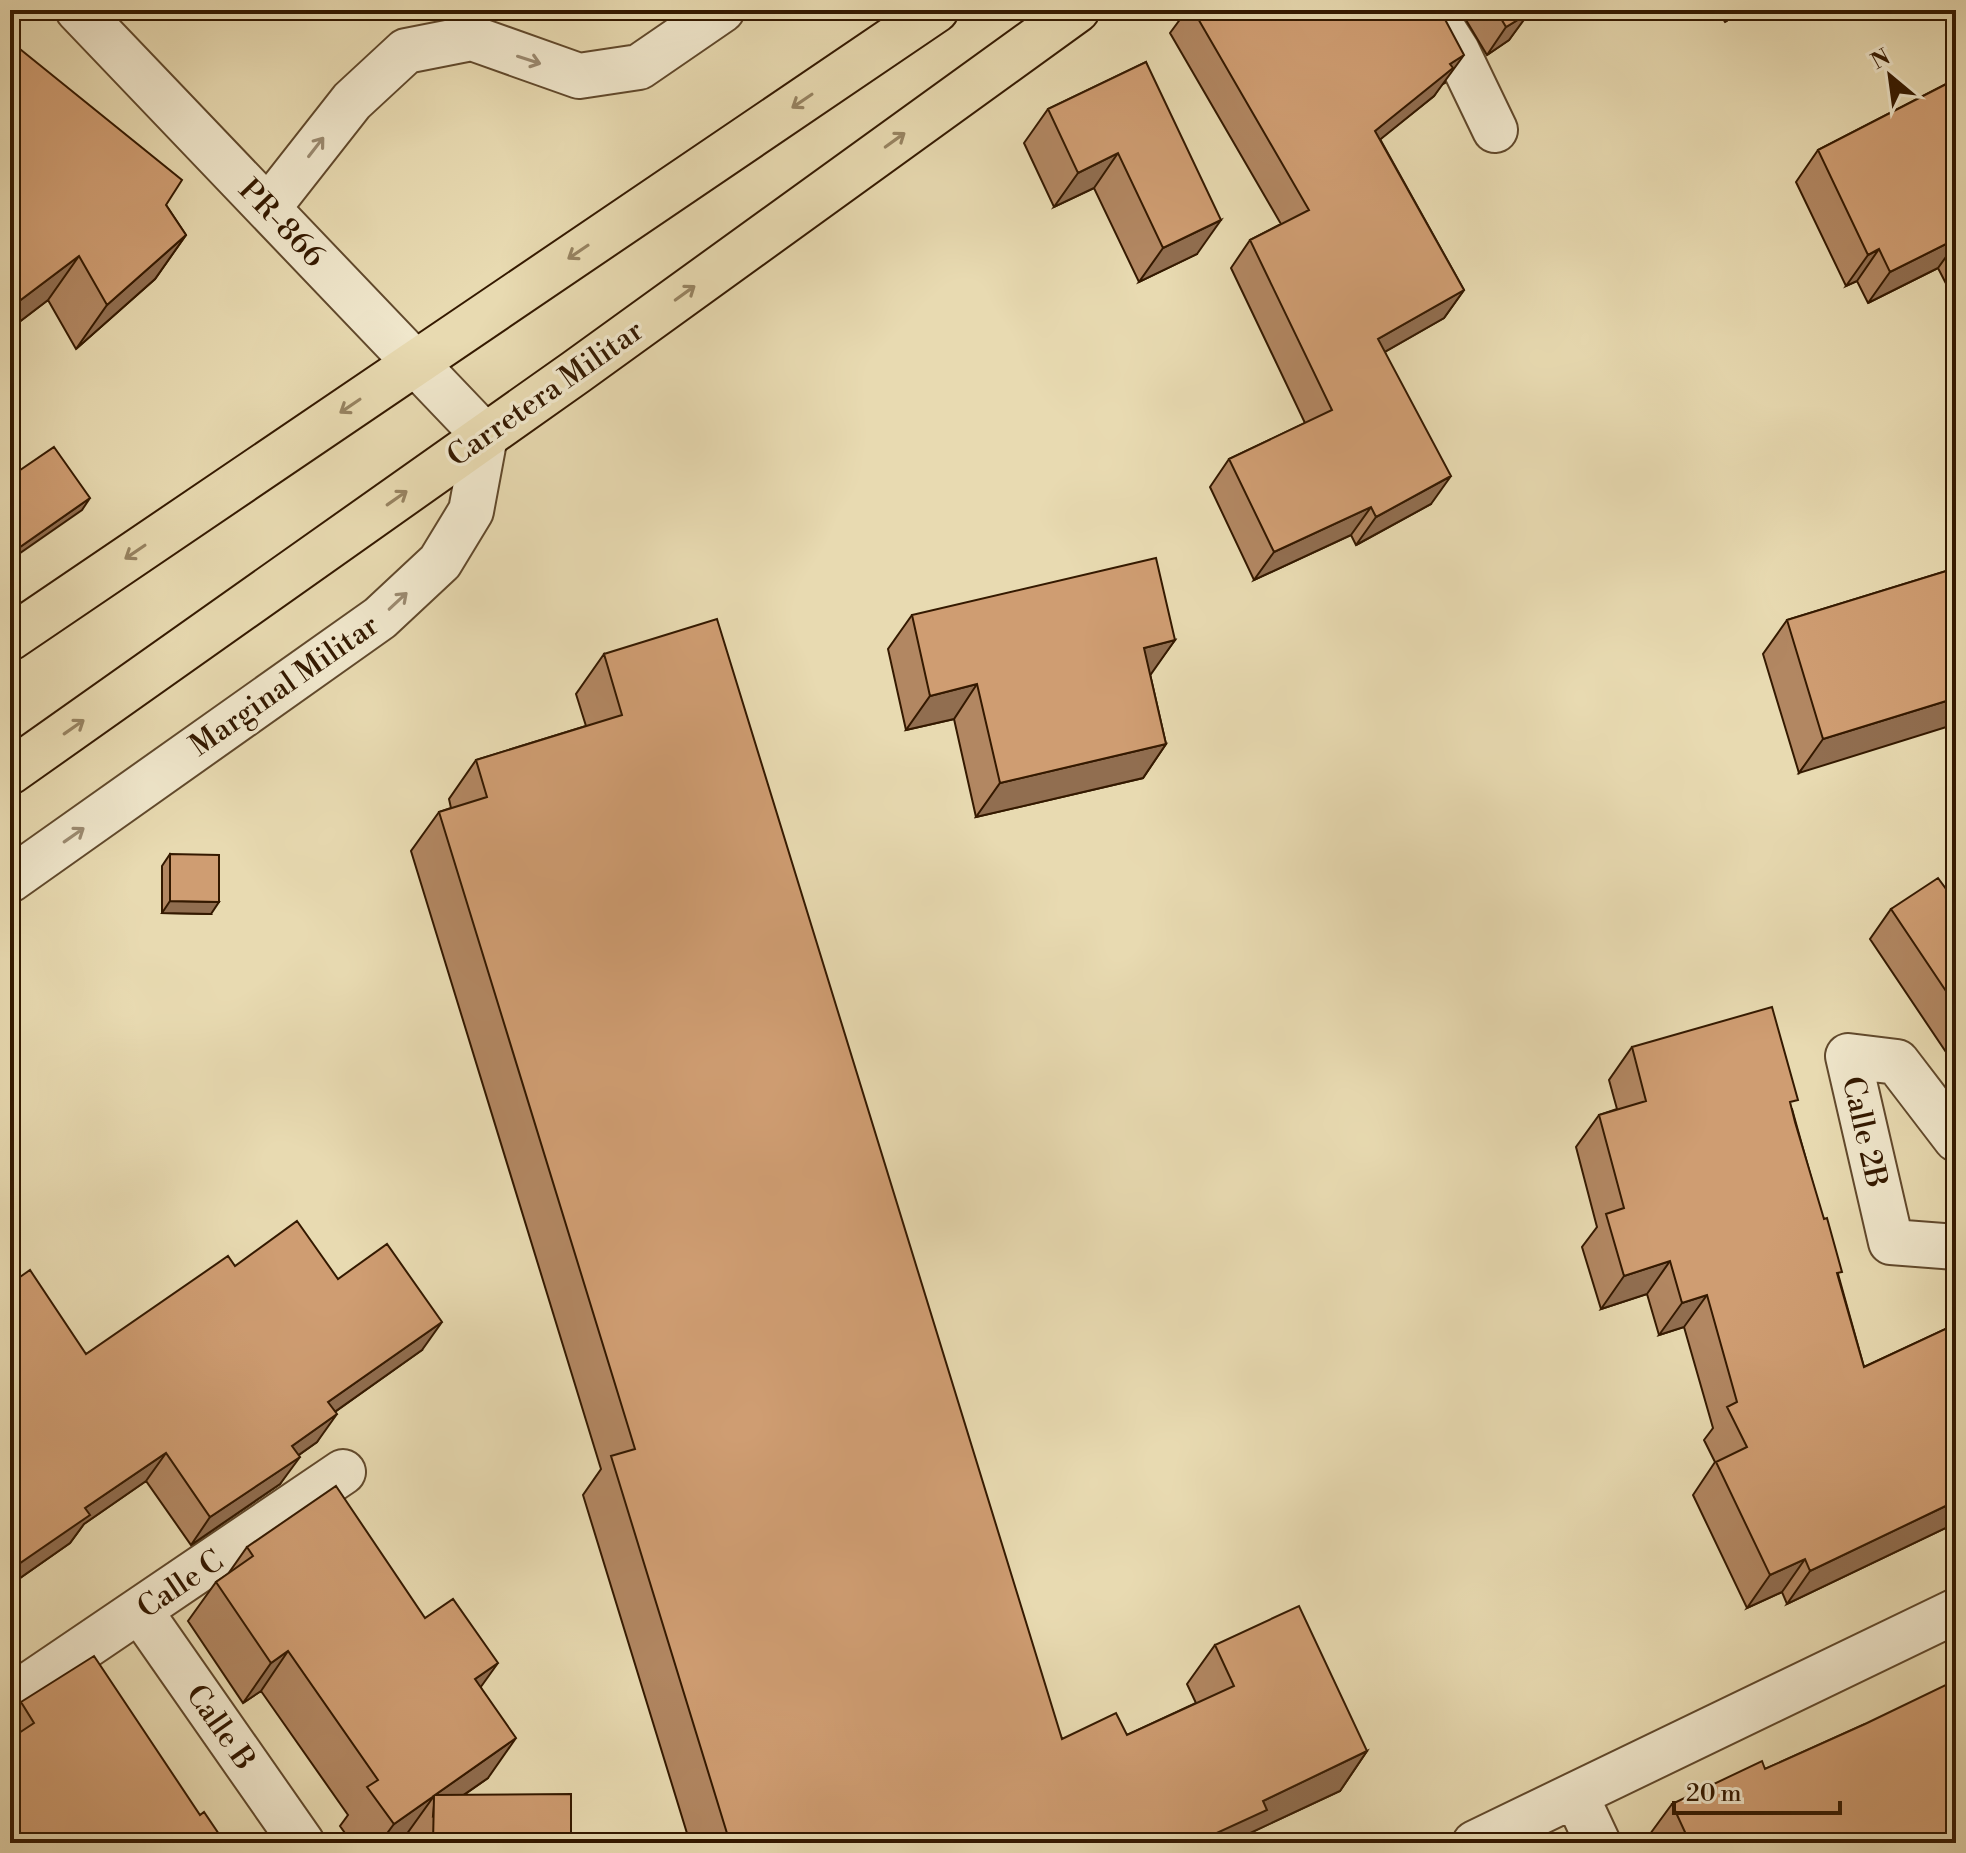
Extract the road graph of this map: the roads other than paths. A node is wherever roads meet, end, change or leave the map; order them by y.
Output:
1 (78, 10) edge
2 (722, 10) edge
3 (936, 10) edge
4 (1077, 10) edge
5 (1431, 10) edge
6 (1495, 130) dead end
7 (268, 208) junction
8 (415, 362) junction
9 (485, 436) junction
10 (10, 638) edge
11 (10, 772) edge
12 (10, 880) edge
13 (1956, 1139) edge
14 (1956, 1247) edge
15 (343, 1472) dead end
16 (140, 1611) junction
17 (1956, 1611) edge
18 (17, 1693) dead end
19 (1576, 1796) junction
20 (302, 1843) edge
21 (1475, 1843) edge
22 (1598, 1843) edge

1 - 7 street, PR-866 / PR-866
7 -> 2 street
3 -> 8 main road
9 -> 4 main road, Carretera Militar
5 - 6 street
7 - 8 street, PR-866 / PR-866
8 - 9 street, PR-866 / PR-866
8 -> 10 main road
11 -> 9 main road, Carretera Militar
12 -> 9 street, Marginal Militar
13 - 14 street, Calle 2B
15 - 16 street, Calle C
16 - 18 street, Calle C
16 - 20 street, Calle B
17 - 19 street
19 - 21 street
19 - 22 street

